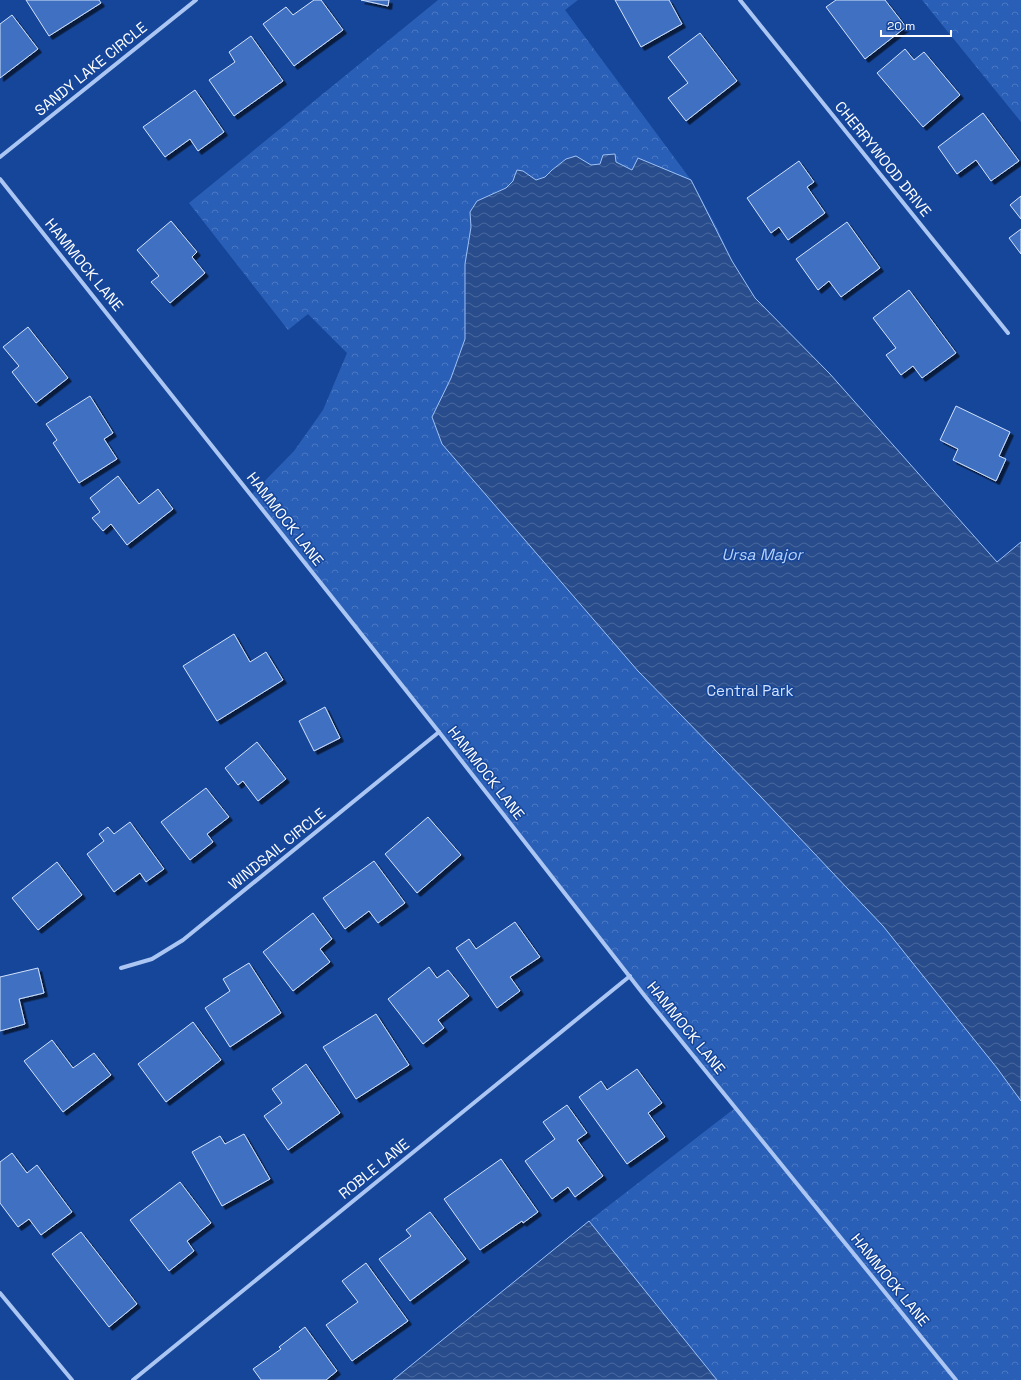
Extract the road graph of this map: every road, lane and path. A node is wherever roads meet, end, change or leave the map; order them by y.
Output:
1 (196, 0) edge
2 (740, 0) edge
3 (0, 157) edge
4 (0, 179) edge
5 (1008, 333) dead end
6 (439, 732) junction
7 (121, 968) dead end
8 (630, 976) junction
9 (0, 1292) edge
10 (72, 1380) edge
11 (133, 1380) edge
12 (956, 1380) edge

1 - 3 street, SANDY LAKE CIRCLE
2 - 5 street, CHERRYWOOD DRIVE
4 - 6 street, HAMMOCK LANE
6 - 7 street, WINDSAIL CIRCLE
6 - 8 street, HAMMOCK LANE
8 - 11 street, ROBLE LANE
8 - 12 street, HAMMOCK LANE
9 - 10 street

